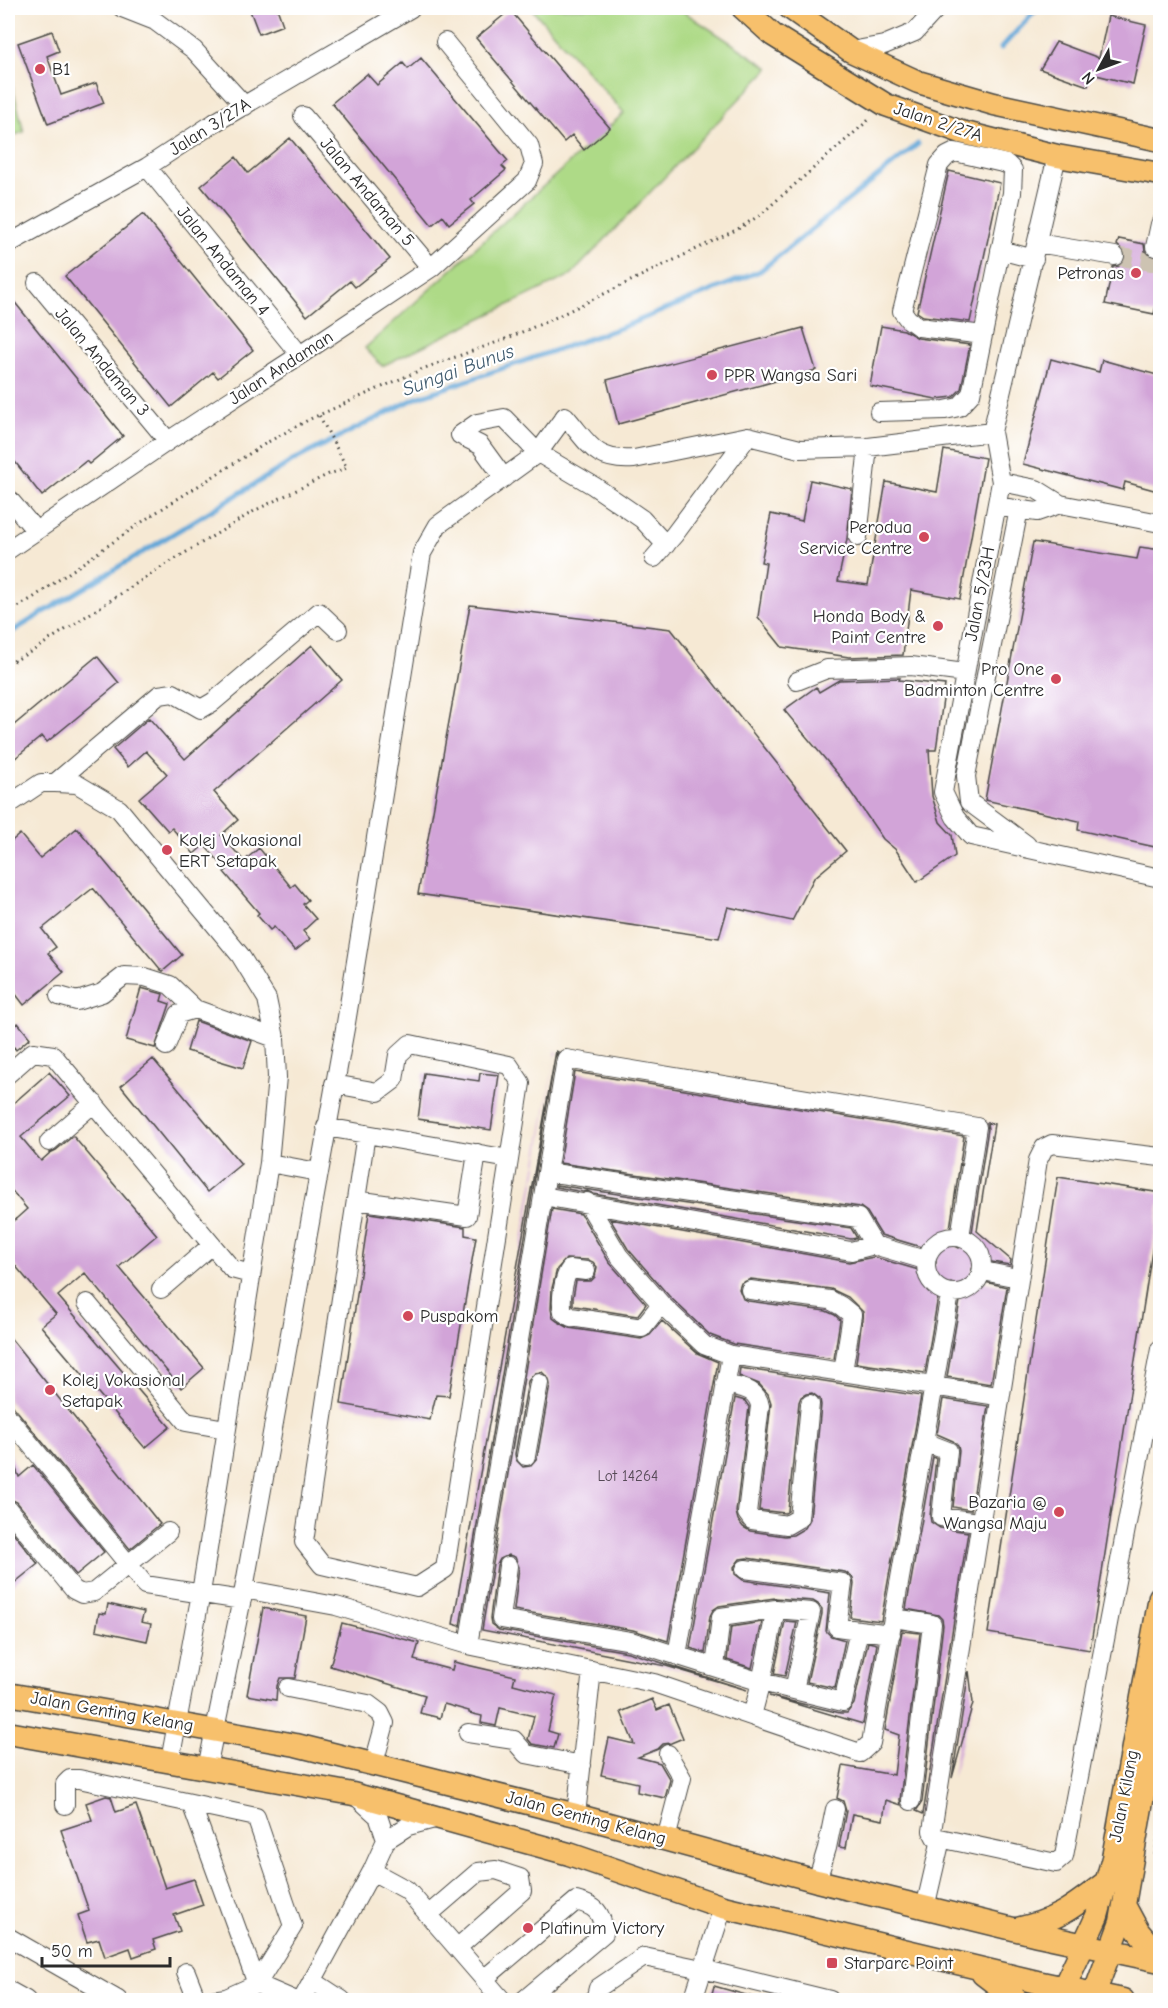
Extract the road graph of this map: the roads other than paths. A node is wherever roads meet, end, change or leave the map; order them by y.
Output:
1 (122, 8) edge
2 (411, 8) edge
3 (743, 8) edge
4 (790, 8) edge
5 (937, 8) edge
6 (445, 42) dead end
7 (850, 51) junction
8 (245, 106) junction
9 (303, 116) dead end
10 (1160, 137) edge
11 (1057, 156) junction
12 (147, 167) junction
13 (1161, 174) edge
14 (1161, 224) edge
15 (8, 244) edge
16 (1155, 247) dead end
17 (1000, 250) junction
18 (1035, 251) junction
19 (1115, 256) tunnel mouth
20 (431, 268) junction
21 (37, 284) dead end
22 (982, 340) junction
23 (1011, 351) junction
24 (300, 355) junction
25 (879, 412) dead end
26 (992, 432) junction
27 (748, 436) junction
28 (168, 441) junction
29 (868, 447) junction
30 (538, 453) junction
31 (504, 478) junction
32 (1001, 482) junction
33 (8, 498) edge
34 (1060, 504) junction
35 (997, 507) junction
36 (1019, 509) junction
37 (1161, 523) edge
38 (36, 531) junction
39 (858, 537) dead end
40 (8, 550) edge
41 (338, 630) dead end
42 (965, 673) junction
43 (797, 681) dead end
44 (55, 783) junction
45 (8, 805) edge
46 (1033, 850) junction
47 (1161, 878) edge
48 (58, 996) dead end
49 (195, 1009) junction
50 (275, 1038) junction
51 (166, 1046) dead end
52 (8, 1074) edge
53 (334, 1084) junction
54 (94, 1103) junction
55 (326, 1127) junction
56 (366, 1134) junction
57 (49, 1142) dead end
58 (477, 1153) junction
59 (1161, 1157) edge
60 (509, 1159) junction
61 (269, 1163) junction
62 (318, 1172) junction
63 (547, 1173) junction
64 (543, 1196) junction
65 (356, 1200) junction
66 (587, 1202) junction
67 (960, 1236) junction
68 (212, 1245) junction
69 (874, 1245) junction
70 (925, 1260) junction
71 (586, 1270) dead end
72 (982, 1271) junction
73 (251, 1274) junction
74 (1008, 1276) dead end
75 (161, 1289) dead end
76 (750, 1290) dead end
77 (950, 1294) junction
78 (87, 1303) dead end
79 (661, 1304) junction
80 (1161, 1349) edge
81 (731, 1355) junction
82 (843, 1372) junction
83 (538, 1383) dead end
84 (725, 1384) junction
85 (935, 1386) junction
86 (991, 1395) dead end
87 (810, 1404) dead end
88 (8, 1416) edge
89 (505, 1422) junction
90 (531, 1427) junction
91 (226, 1429) junction
92 (925, 1442) junction
93 (526, 1456) dead end
94 (8, 1509) edge
95 (971, 1521) dead end
96 (168, 1532) dead end
97 (128, 1564) junction
98 (508, 1566) dead end
99 (745, 1569) dead end
100 (201, 1593) junction
101 (243, 1594) junction
102 (1161, 1597) edge
103 (776, 1609) junction
104 (892, 1626) junction
105 (859, 1630) junction
106 (468, 1645) junction
107 (677, 1655) junction
108 (715, 1667) junction
109 (592, 1670) junction
110 (762, 1682) junction
111 (288, 1688) dead end
112 (794, 1690) junction
113 (8, 1694) edge
114 (1160, 1706) edge
115 (752, 1716) junction
116 (176, 1724) junction
117 (215, 1730) junction
118 (8, 1733) edge
119 (468, 1733) dead end
120 (668, 1754) dead end
121 (170, 1761) junction
122 (374, 1763) junction
123 (582, 1765) junction
124 (207, 1768) junction
125 (353, 1794) junction
126 (910, 1802) dead end
127 (191, 1803) junction
128 (65, 1805) dead end
129 (835, 1809) dead end
130 (576, 1815) junction
131 (440, 1817) junction
132 (666, 1839) junction
133 (941, 1839) junction
134 (386, 1840) junction
135 (372, 1871) junction
136 (817, 1881) junction
137 (1106, 1882) junction
138 (1124, 1905) junction
139 (723, 1906) junction
140 (925, 1908) junction
141 (428, 1915) junction
142 (1013, 1930) junction
143 (8, 1937) edge
144 (1083, 1944) junction
145 (457, 1948) junction
146 (1111, 1950) junction
147 (1161, 1959) edge
148 (974, 1967) junction
149 (702, 1969) junction
150 (186, 1972) dead end
151 (484, 1979) junction
152 (313, 1981) junction
153 (256, 1984) junction
154 (8, 1990) edge
155 (1061, 1994) edge
156 (1093, 1997) edge
157 (26, 2001) edge
158 (118, 2001) edge
159 (197, 2001) edge
160 (212, 2001) edge
161 (294, 2001) edge
162 (302, 2001) edge
163 (342, 2001) edge
164 (502, 2001) edge
165 (525, 2001) edge
166 (595, 2001) edge
167 (693, 2001) edge
168 (830, 2001) edge
169 (1017, 2001) edge
170 (1123, 2001) edge

1 - 8 street
2 - 8 street, Jalan 3/27A
3 - 11 main road, Jalan 2/27A
4 - 7 main road, Jalan 2/27A
5 - 7 street
6 - 20 street, Jalan Andaman
7 - 10 main road, Jalan 2/27A
8 - 12 street, Jalan 3/27A
9 - 20 street, Jalan Andaman 5
11 - 13 main road, Jalan 2/27A
11 - 18 street, Jalan 5/23H
12 - 15 street, Jalan 3/27A
12 - 24 street, Jalan Andaman 4
14 - 16 street
17 - 18 street
17 - 22 street
17 - 22 street
18 - 19 street
18 - 23 street, Jalan 5/23H
20 - 24 street, Jalan Andaman
21 - 28 street, Jalan Andaman 3
22 - 23 street
22 - 25 street
23 - 26 street, Jalan 5/23H
24 - 28 street, Jalan Andaman
26 - 29 street
26 - 32 street, Jalan 5/23H
27 - 29 street
27 - 30 street
27 - 30 street
28 - 38 street, Jalan Andaman
29 - 39 street
30 - 31 street
30 - 31 street
31 - 53 street
32 - 34 street
32 - 35 street, Jalan 5/23H
33 - 38 street
34 - 36 street
34 - 37 street
35 - 36 street
35 - 42 street, Jalan 5/23H
36 - 46 street
38 - 40 street, Jalan Andaman
41 - 44 street
42 - 43 street
42 - 46 street, Jalan 5/23H
44 - 45 street
44 - 50 street
46 - 47 street, Jalan 5/23H
48 - 49 street
49 - 50 street
49 - 51 street
50 - 61 street
52 - 54 street
53 - 55 street
53 - 60 street
54 - 57 street
54 - 68 street
55 - 56 street
55 - 62 street
56 - 58 street
56 - 65 street
58 - 60 street
58 - 65 street
59 - 133 street
60 - 65 street
61 - 62 street
61 - 73 street
62 - 101 street
63 - 64 street
63 - 67 street
63 - 69 street
64 - 66 street
64 - 89 street
66 - 69 street
66 - 79 street
67 - 70 street
67 - 72 street
68 - 73 street
68 - 75 street
69 - 70 street
70 - 77 street
71 - 79 street
72 - 74 street
72 - 77 street
73 - 91 street
76 - 82 street
77 - 85 street
78 - 91 street
79 - 81 street
80 - 133 street
81 - 82 street
81 - 84 street
82 - 85 street
83 - 90 street
84 - 87 street
84 - 107 street
85 - 86 street
85 - 92 street
88 - 97 street
89 - 90 street
89 - 106 street
90 - 93 street
91 - 100 street
92 - 95 street
92 - 104 street
94 - 97 street
96 - 97 street
97 - 100 street
98 - 107 street
99 - 105 street
100 - 101 street
100 - 116 street
101 - 106 street
101 - 117 street
102 - 137 main road, Jalan Kilang
103 - 108 street
103 - 110 street
103 - 112 street
104 - 105 street
104 - 115 street
104 - 126 street
105 - 112 street
106 - 109 street
107 - 108 street
108 - 110 street
109 - 115 street
109 - 123 street
110 - 112 street
110 - 115 street
111 - 122 street
113 - 116 main road, Jalan Genting Kelang
114 - 138 main road, Jalan Kilang
116 - 117 main road, Jalan Genting Kelang
116 - 121 street
117 - 122 main road, Jalan Genting Kelang
117 - 124 street
118 - 121 main road
119 - 123 street
120 - 132 street
121 - 124 main road
122 - 130 main road, Jalan Genting Kelang
123 - 130 street
124 - 125 main road
125 - 131 main road
125 - 134 street
127 - 128 street
127 - 153 street
127 - 153 street
129 - 136 street
130 - 132 main road, Jalan Genting Kelang
131 - 134 street
131 - 139 main road
132 - 136 main road, Jalan Genting Kelang
133 - 140 street
134 - 135 street
135 - 141 street
135 - 152 street
136 - 140 main road, Jalan Genting Kelang
137 - 142 main road
137 - 144 main road, Jalan Kilang
138 - 146 main road, Jalan Kilang
138 - 147 main road
139 - 148 main road
139 - 149 street
140 - 142 main road, Jalan Genting Kelang
141 - 145 street
141 - 145 street
142 - 144 main road, Jalan Genting Kelang
143 - 158 street
144 - 146 main road, Jalan Genting Kelang
144 - 155 main road, Jalan Kilang
145 - 151 street
146 - 147 main road, Jalan Genting Kelang
146 - 156 main road, Jalan Kilang
148 - 155 main road
148 - 169 main road
149 - 166 street
149 - 167 street
149 - 168 street
150 - 159 street
151 - 164 street
151 - 165 street
152 - 162 street
152 - 163 street
153 - 160 street
153 - 161 street
154 - 157 street
155 - 156 main road
156 - 170 main road

